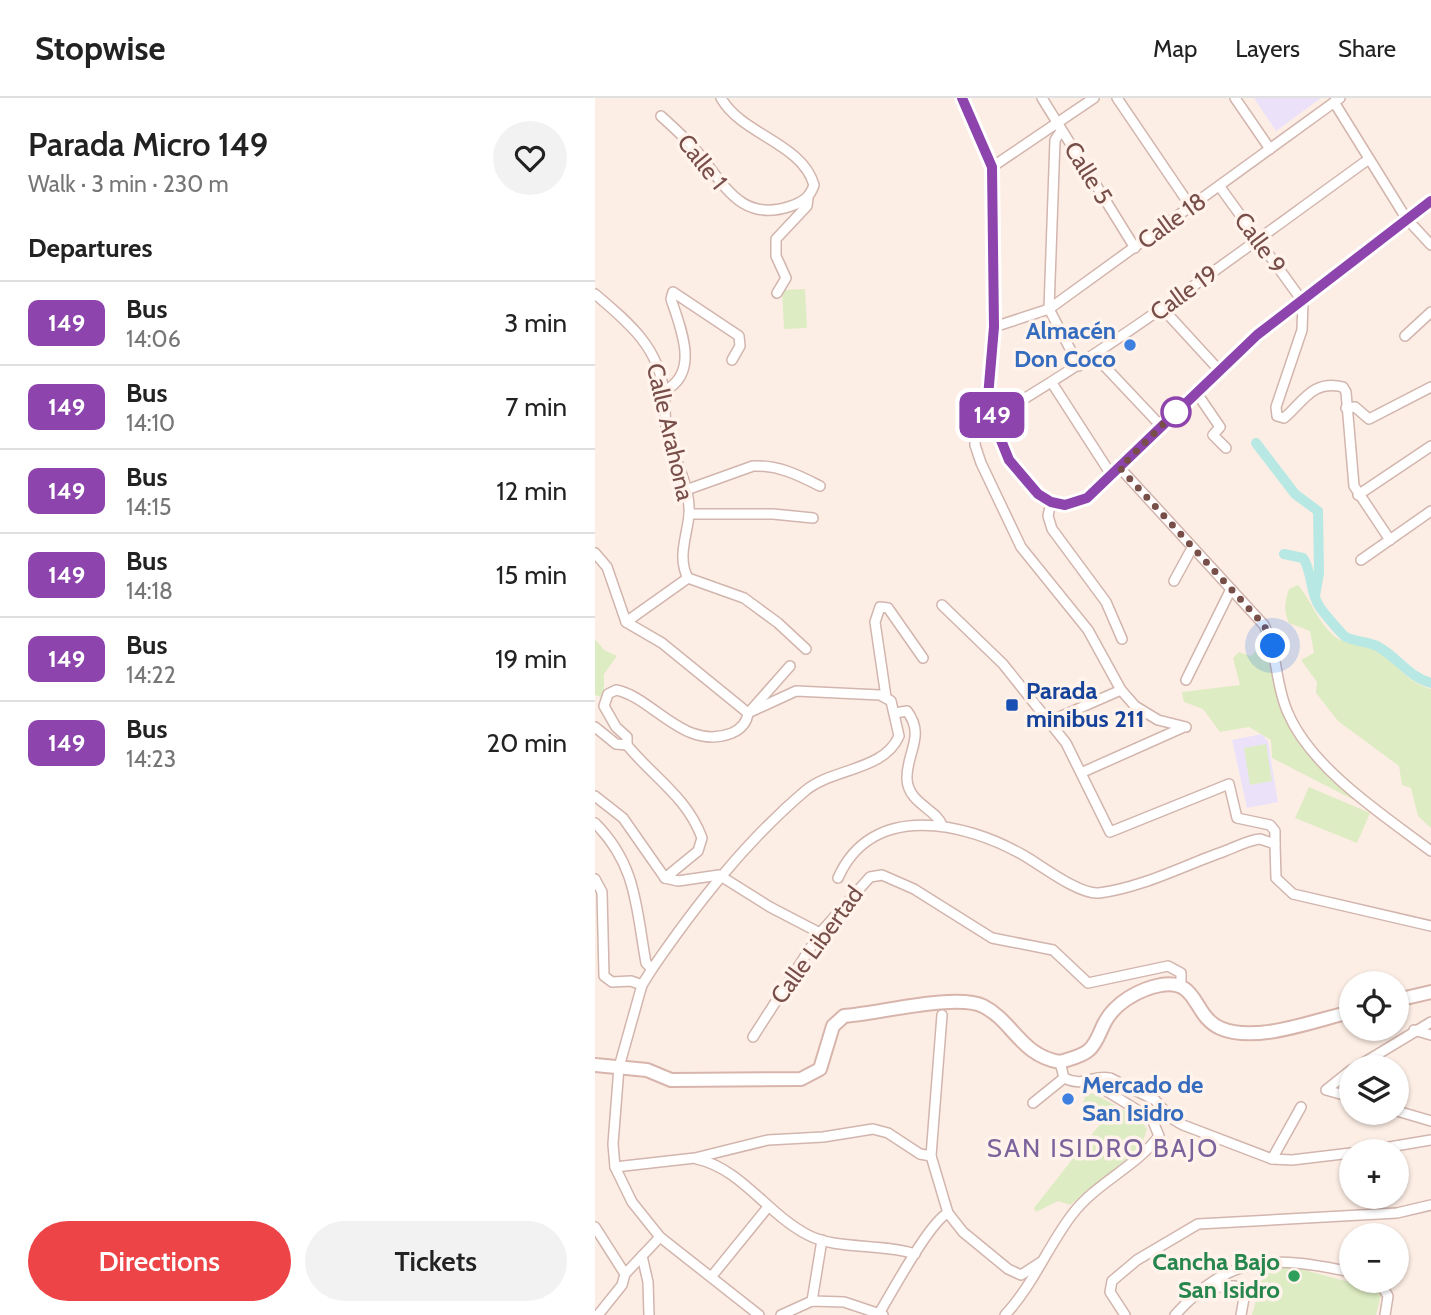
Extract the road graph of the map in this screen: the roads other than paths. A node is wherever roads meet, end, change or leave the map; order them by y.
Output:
1 (721, 98) edge
2 (962, 98) edge
3 (1042, 98) edge
4 (1094, 98) edge
5 (1117, 98) edge
6 (1235, 98) edge
7 (1337, 100) edge
8 (661, 116) dead end
9 (1059, 127) junction
10 (1270, 149) junction
11 (1369, 159) junction
12 (992, 167) junction
13 (1220, 187) junction
14 (808, 198) junction
15 (1431, 201) edge
16 (1191, 207) junction
17 (1406, 218) junction
18 (1258, 239) junction
19 (1431, 245) edge
20 (1135, 248) junction
21 (778, 293) dead end
22 (595, 294) edge
23 (1301, 299) junction
24 (1049, 309) junction
25 (1163, 309) junction
26 (1431, 312) edge
27 (994, 327) junction
28 (1405, 336) dead end
29 (1095, 356) junction
30 (732, 360) dead end
31 (1079, 366) junction
32 (1219, 370) junction
33 (1052, 383) junction
34 (1431, 387) edge
35 (664, 391) junction
36 (1196, 392) junction
37 (988, 397) junction
38 (1346, 408) junction
39 (992, 418) junction
40 (1161, 426) junction
41 (1431, 446) edge
42 (1226, 448) dead end
43 (1120, 468) junction
44 (1112, 475) junction
45 (820, 486) dead end
46 (687, 490) junction
47 (1358, 495) junction
48 (1051, 502) junction
49 (1431, 511) edge
50 (689, 514) junction
51 (813, 518) dead end
52 (1390, 540) junction
53 (1192, 548) junction
54 (595, 553) edge
55 (1361, 560) dead end
56 (688, 578) junction
57 (1174, 581) dead end
58 (1231, 589) junction
59 (943, 605) dead end
60 (626, 622) junction
61 (1122, 639) dead end
62 (806, 649) dead end
63 (923, 658) dead end
64 (790, 666) dead end
65 (1186, 680) dead end
66 (1121, 690) junction
67 (887, 697) junction
68 (748, 713) junction
69 (895, 713) junction
70 (1048, 722) junction
71 (595, 727) edge
72 (627, 745) junction
73 (1083, 772) junction
74 (595, 796) edge
75 (595, 823) edge
76 (942, 825) junction
77 (1275, 844) junction
78 (1431, 851) edge
79 (665, 877) junction
80 (722, 878) junction
81 (838, 878) dead end
82 (595, 879) edge
83 (1431, 926) edge
84 (820, 933) junction
85 (652, 969) junction
86 (642, 985) junction
87 (1181, 985) junction
88 (1431, 992) edge
89 (1409, 997) edge
90 (1339, 1015) edge
91 (942, 1016) dead end
92 (1431, 1022) edge
93 (1414, 1030) junction
94 (1431, 1035) edge
95 (753, 1037) dead end
96 (1375, 1055) edge
97 (1060, 1062) junction
98 (595, 1065) edge
99 (619, 1067) junction
100 (1063, 1078) junction
101 (1339, 1080) edge
102 (1090, 1081) junction
103 (1339, 1094) edge
104 (1033, 1103) dead end
105 (1301, 1107) dead end
106 (1409, 1115) edge
107 (1431, 1121) edge
108 (1431, 1140) edge
109 (1409, 1144) edge
110 (1339, 1154) edge
111 (931, 1156) junction
112 (695, 1158) junction
113 (1272, 1159) junction
114 (615, 1167) junction
115 (1431, 1205) edge
116 (768, 1207) junction
117 (948, 1213) junction
118 (595, 1227) edge
119 (660, 1237) junction
120 (822, 1240) junction
121 (915, 1254) junction
122 (642, 1256) junction
123 (1042, 1262) junction
124 (1339, 1270) edge
125 (625, 1273) junction
126 (712, 1276) junction
127 (1386, 1293) edge
128 (1195, 1295) junction
129 (812, 1301) junction
130 (880, 1314) edge
131 (598, 1315) edge
132 (649, 1315) edge
133 (759, 1315) edge
134 (781, 1315) edge
135 (1005, 1315) edge
136 (1125, 1315) edge
137 (1175, 1315) edge
138 (1241, 1315) edge
139 (1385, 1315) edge

1 - 14 street
2 - 12 street
3 - 9 street, Calle 5
4 - 9 street
5 - 16 street
6 - 10 street
7 - 10 street, Calle 18
7 - 11 street
8 - 14 street, Calle 1
9 - 12 street
9 - 20 street, Calle 5
9 - 24 street
10 - 13 street, Calle 18
11 - 17 street
11 - 18 street, Calle 19
12 - 27 street
13 - 16 street, Calle 18
13 - 18 street, Calle 9
14 - 21 street
15 - 17 street
16 - 20 street, Calle 18
17 - 19 street
17 - 23 street
18 - 23 street, Calle 9
18 - 25 street, Calle 19
20 - 24 street, Calle 18
22 - 35 street, Calle Arahona
23 - 32 street
23 - 38 street
24 - 27 street, Calle 18
24 - 31 street
25 - 29 street, Calle 19
25 - 32 street
26 - 28 street
27 - 37 street
29 - 31 street, Calle 19
29 - 40 street
30 - 35 street
31 - 33 street, Calle 19
32 - 36 street
33 - 39 street, Calle 19
33 - 44 street
34 - 38 street
35 - 46 street, Calle Arahona
36 - 40 street
36 - 42 street
37 - 39 street
37 - 66 street
38 - 47 street
39 - 48 street
40 - 43 street
41 - 47 street
43 - 44 street
43 - 53 street
44 - 48 street
45 - 46 street
46 - 50 street, Calle Arahona
47 - 52 street
48 - 61 street
49 - 52 street
50 - 51 street
50 - 56 street, Calle Arahona
52 - 55 street
53 - 57 street
53 - 58 street
54 - 60 street
56 - 60 street
56 - 62 street
58 - 65 street
58 - 78 street
59 - 70 street
60 - 68 street
63 - 67 street
64 - 68 street
66 - 70 street
66 - 73 street
67 - 68 street
67 - 69 street
68 - 72 street
69 - 76 street
69 - 80 street
70 - 73 street
71 - 72 street
72 - 79 street
73 - 77 street
74 - 79 street
75 - 85 street
76 - 77 street
76 - 81 street
77 - 83 street
79 - 80 street
80 - 84 street
80 - 85 street
82 - 86 street
84 - 87 street, Calle Libertad
84 - 95 street, Calle Libertad
85 - 86 street
86 - 99 street
87 - 90 main road
87 - 97 main road
88 - 89 main road
91 - 111 street
92 - 93 street
93 - 94 street
93 - 96 street
97 - 99 main road
97 - 100 street
98 - 99 main road
99 - 114 street
100 - 102 street
100 - 104 street
101 - 103 street
102 - 113 street
102 - 123 street
105 - 113 street
106 - 107 street
108 - 109 street
110 - 113 street
111 - 112 street
111 - 117 street
112 - 114 street
112 - 116 street
114 - 119 street
115 - 136 street
116 - 120 street
116 - 126 street
117 - 121 street
117 - 123 street
118 - 125 street
119 - 122 street
119 - 126 street
120 - 121 street
120 - 129 street
121 - 130 street
122 - 125 street
122 - 132 street
123 - 135 street
124 - 128 street
125 - 131 street
126 - 133 street
127 - 139 street
128 - 137 street
128 - 138 street
129 - 130 street
129 - 134 street

